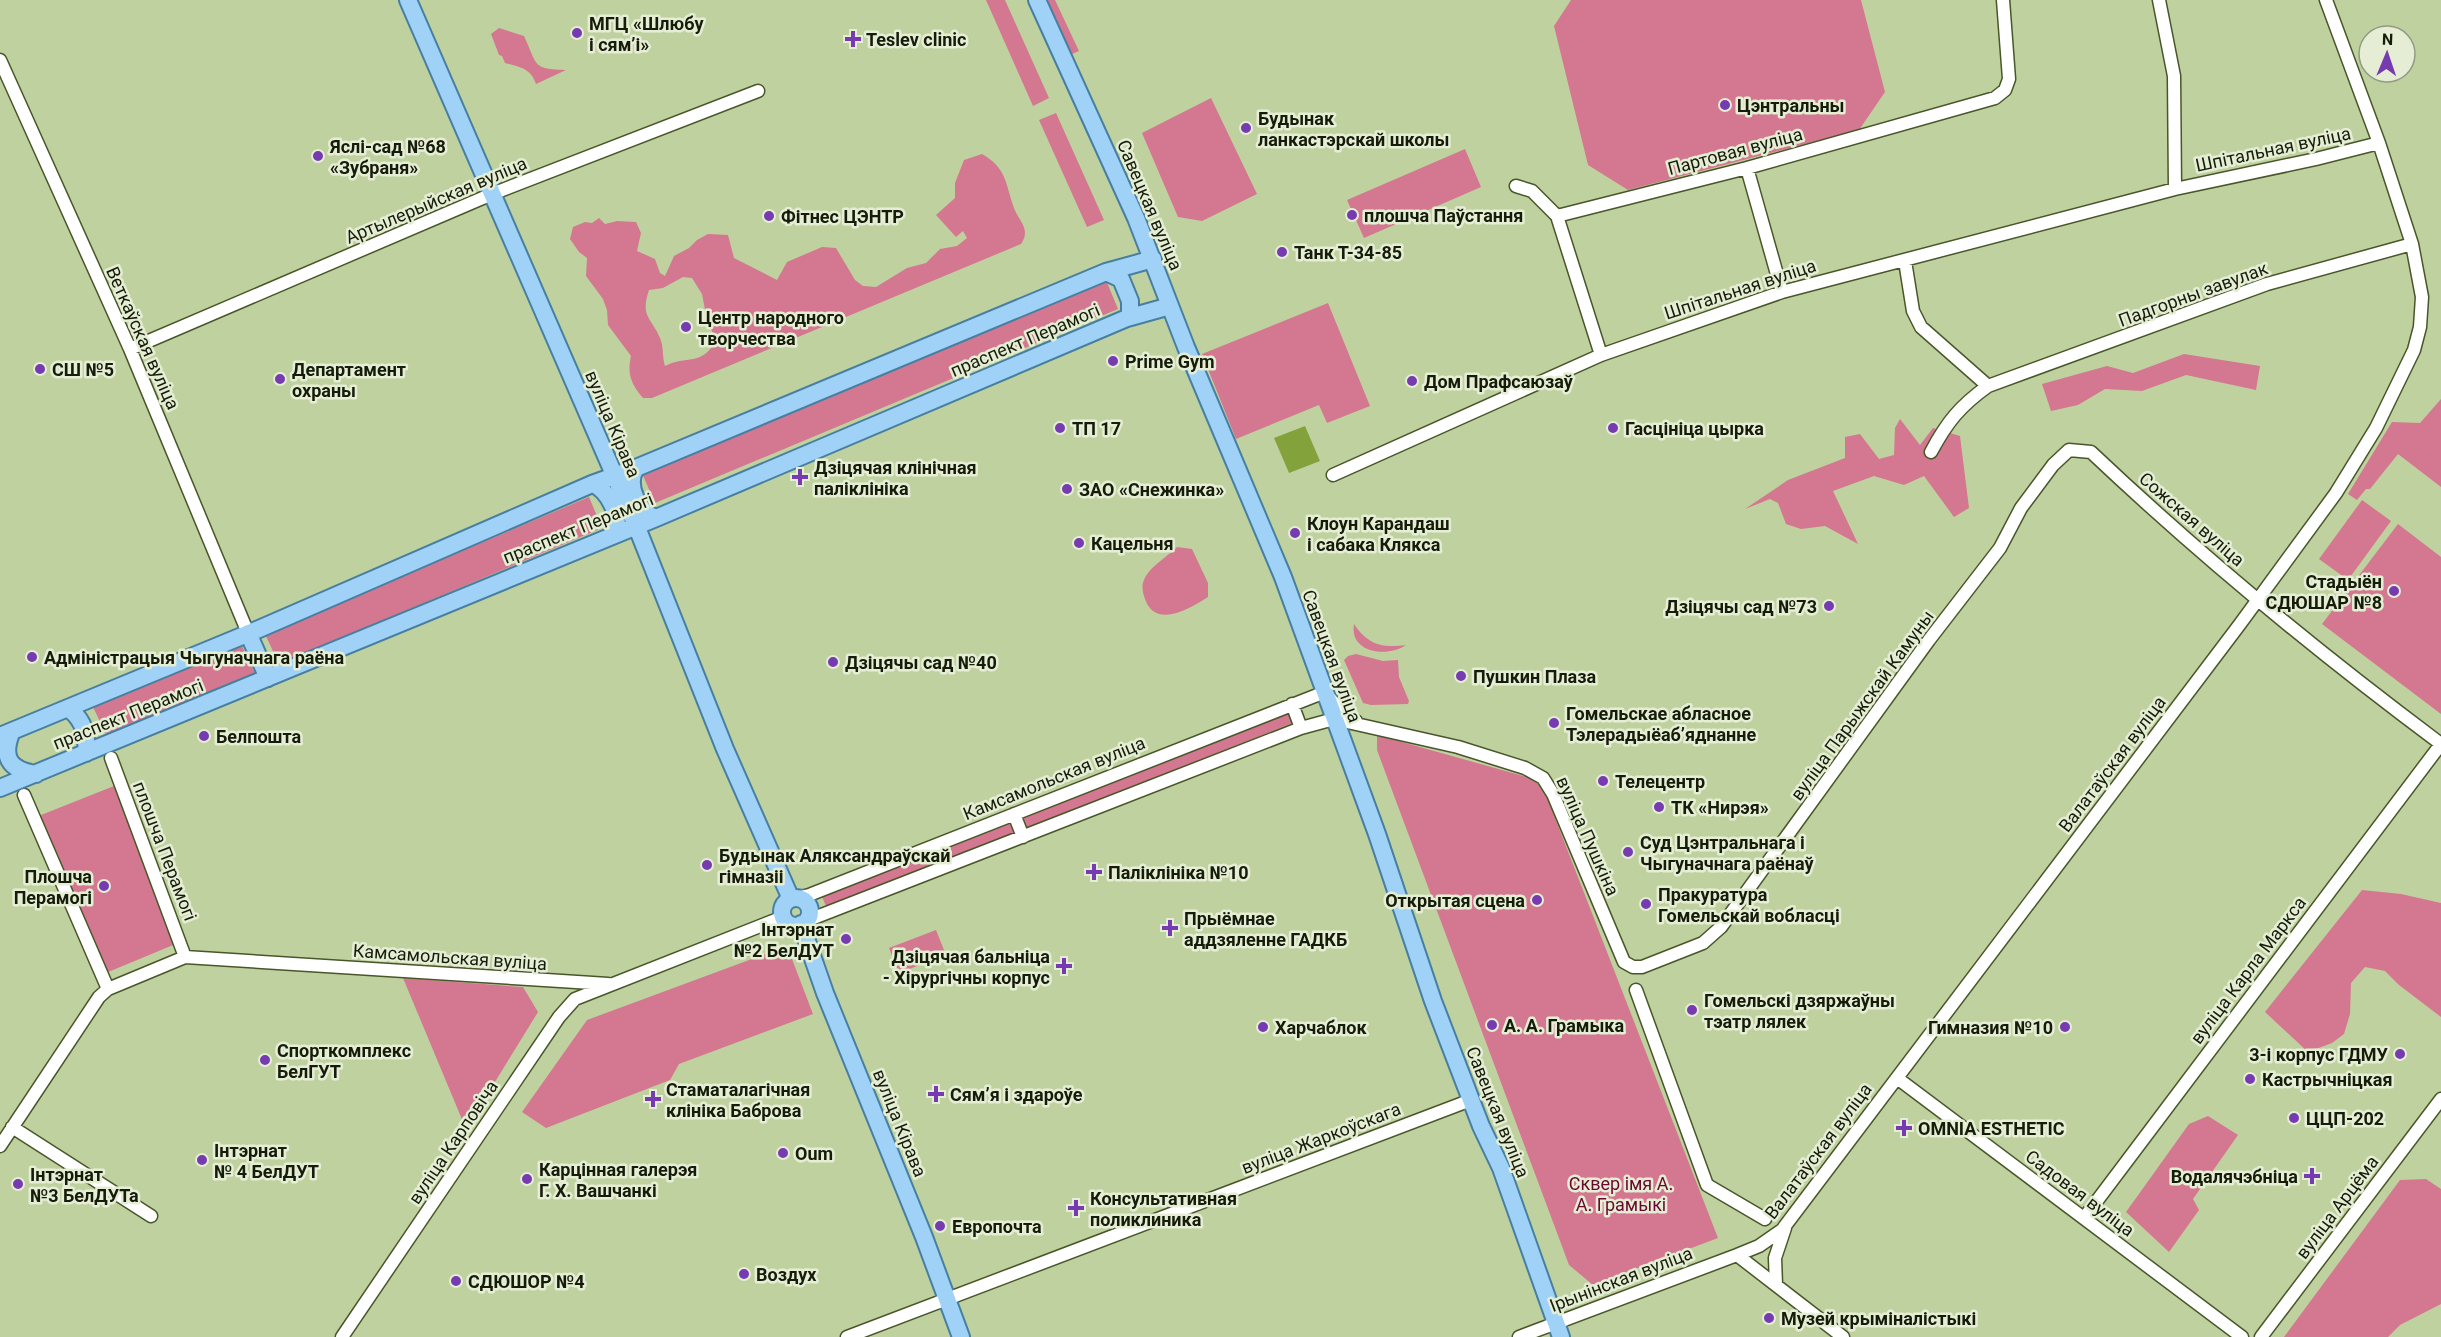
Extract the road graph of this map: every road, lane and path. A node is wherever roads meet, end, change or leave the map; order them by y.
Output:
1 (408, 0) edge
2 (1037, 0) edge
3 (2003, 0) edge
4 (2159, 0) edge
5 (2326, 0) edge
6 (0, 60) edge
7 (758, 91) dead end
8 (2379, 143) junction
9 (1747, 168) junction
10 (1516, 186) dead end
11 (2175, 189) junction
12 (492, 194) junction
13 (1557, 216) junction
14 (2412, 244) junction
15 (1153, 259) junction
16 (1905, 261) junction
17 (1106, 272) junction
18 (1782, 292) junction
19 (1170, 306) junction
20 (1130, 317) junction
21 (130, 349) junction
22 (1601, 355) junction
23 (1988, 386) junction
24 (1930, 452) dead end
25 (2091, 452) joint
26 (636, 468) junction
27 (1333, 475) dead end
28 (614, 476) junction
29 (592, 484) junction
30 (656, 518) junction
31 (636, 525) junction
32 (614, 534) junction
33 (2257, 601) junction
34 (248, 633) junction
35 (268, 678) junction
36 (1324, 692) junction
37 (1292, 704) junction
38 (68, 708) junction
39 (1334, 719) junction
40 (1364, 726) junction
41 (1301, 728) junction
42 (6, 734) edge
43 (2441, 744) edge
44 (86, 753) junction
45 (111, 758) dead end
46 (36, 774) junction
47 (0, 788) edge
48 (24, 795) dead end
49 (1014, 814) junction
50 (1023, 837) junction
51 (794, 898) junction
52 (783, 917) junction
53 (803, 923) junction
54 (185, 957) junction
55 (1642, 967) joint
56 (560, 983) junction
57 (608, 984) junction
58 (108, 989) junction
59 (1636, 990) dead end
60 (575, 999) junction
61 (1897, 1078) junction
62 (2441, 1099) edge
63 (1471, 1100) junction
64 (12, 1127) junction
65 (0, 1146) edge
66 (151, 1216) dead end
67 (2084, 1218) junction
68 (1765, 1219) dead end
69 (1787, 1225) junction
70 (1737, 1255) junction
71 (1776, 1285) junction
72 (946, 1299) junction
73 (1558, 1330) edge
74 (342, 1337) edge
75 (847, 1337) edge
76 (961, 1337) edge
77 (1519, 1337) edge
78 (1844, 1337) edge
79 (2242, 1337) edge
80 (2261, 1337) edge

1 - 12 main road, вуліца Кірава
2 - 15 main road, Савецкая вуліца
3 - 9 street, Партовая вуліца
4 - 11 street, Шпітальная вуліца
5 - 8 street, Валатаўская вуліца
6 - 21 street, Веткаўская вуліца
7 - 12 street, Артылерыйская вуліца
8 - 11 street, Шпітальная вуліца
8 - 14 street, Валатаўская вуліца
9 - 13 street, Партовая вуліца
9 - 18 street
10 - 13 street
11 - 16 street, Шпітальная вуліца
12 - 21 street, Артылерыйская вуліца
12 - 28 main road, вуліца Кірава
13 - 22 street
14 - 23 street, Падгорны завулак
14 - 33 street, Валатаўская вуліца
15 - 17 main road, праспект Перамогі
15 - 19 main road, Савецкая вуліца
16 - 18 street, Шпітальная вуліца
16 - 23 street
17 - 20 main road
17 - 26 main road, праспект Перамогі
18 - 22 street, Шпітальная вуліца
19 - 20 main road, праспект Перамогі
19 - 36 main road, Савецкая вуліца
20 - 30 main road, праспект Перамогі
21 - 34 street, Веткаўская вуліца
22 - 27 street, Шпітальная вуліца
23 - 24 street, Падгорны завулак
25 - 33 street, Сожская вуліца
25 - 55 street, вуліца Парыжскай Камуны
26 - 28 main road, праспект Перамогі
26 - 30 main road
28 - 29 main road, праспект Перамогі
28 - 31 main road, вуліца Кірава
29 - 32 main road
29 - 34 main road, праспект Перамогі
30 - 31 main road, праспект Перамогі
31 - 32 main road, праспект Перамогі
31 - 51 main road, вуліца Кірава
32 - 35 main road, праспект Перамогі
33 - 43 street, Сожская вуліца
33 - 61 street, Валатаўская вуліца
34 - 35 main road
34 - 38 main road, праспект Перамогі
35 - 44 main road, праспект Перамогі
36 - 37 street, Камсамольская вуліца
36 - 39 main road, Савецкая вуліца
36 - 40 street, вуліца Пушкіна
37 - 41 street
37 - 49 street, Камсамольская вуліца
38 - 42 main road, праспект Перамогі
38 - 44 main road
39 - 40 street, вуліца Пушкіна
39 - 41 street
39 - 63 main road, Савецкая вуліца
40 - 55 street, вуліца Пушкіна
41 - 50 street
42 - 46 main road
43 - 67 street, вуліца Карла Маркса
44 - 46 main road, праспект Перамогі
45 - 54 street, плошча Перамогі
46 - 47 main road, праспект Перамогі
48 - 58 street
49 - 50 street
49 - 51 street, Камсамольская вуліца
50 - 53 street
51 - 52 main road
51 - 53 main road
52 - 53 main road
52 - 57 street, Камсамольская вуліца
53 - 72 main road, вуліца Кірава
54 - 56 street, Камсамольская вуліца
54 - 58 street, Камсамольская вуліца
56 - 57 street, Камсамольская вуліца
56 - 60 street
57 - 60 street, вуліца Карповіча
58 - 64 street
59 - 68 street
60 - 74 street, вуліца Карповіча
61 - 67 street, Садовая вуліца
61 - 69 street, Валатаўская вуліца
62 - 80 street, вуліца Арцёма
63 - 72 street, вуліца Жаркоўскага
63 - 73 main road, Савецкая вуліца
64 - 65 street
64 - 66 street
67 - 79 street, Садовая вуліца
69 - 70 street, Валатаўская вуліца
69 - 71 street
70 - 71 street
70 - 73 street, Ірынінская вуліца
71 - 78 street
72 - 75 street, вуліца Жаркоўскага
72 - 76 main road, вуліца Кірава
73 - 77 street, Ірынінская вуліца

